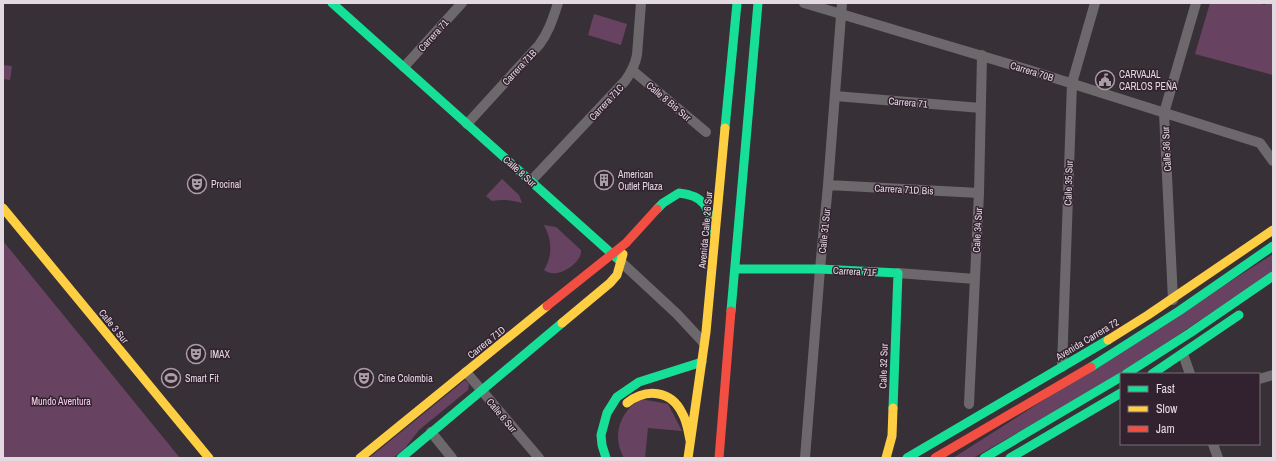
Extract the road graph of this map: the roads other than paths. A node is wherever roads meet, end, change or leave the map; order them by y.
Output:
1 (332, 3) edge
2 (462, 3) edge
3 (558, 3) edge
4 (642, 3) edge
5 (737, 3) edge
6 (758, 3) edge
7 (804, 3) edge
8 (842, 3) edge
9 (1095, 3) edge
10 (1196, 3) edge
11 (841, 14) junction
12 (982, 56) junction
13 (404, 67) junction
14 (632, 70) junction
15 (1072, 83) junction
16 (835, 96) junction
17 (981, 108) junction
18 (1164, 112) junction
19 (467, 124) junction
20 (706, 132) dead end
21 (1273, 161) edge
22 (531, 181) junction
23 (828, 185) junction
24 (979, 193) junction
25 (3, 208) edge
26 (1273, 230) edge
27 (715, 237) junction
28 (626, 243) junction
29 (1273, 246) edge
30 (612, 254) junction
31 (621, 262) junction
32 (820, 269) junction
33 (735, 270) junction
34 (898, 273) junction
35 (1273, 276) edge
36 (975, 279) junction
37 (1172, 300) junction
38 (1245, 311) dead end
39 (1139, 321) junction
40 (704, 343) junction
41 (1183, 354) junction
42 (702, 362) junction
43 (1100, 362) junction
44 (1062, 367) junction
45 (466, 372) junction
46 (1128, 373) edge
47 (1154, 373) edge
48 (1190, 373) edge
49 (1273, 375) edge
50 (1119, 378) edge
51 (1260, 380) edge
52 (481, 391) junction
53 (1120, 394) edge
54 (970, 404) dead end
55 (623, 409) dead end
56 (1079, 417) junction
57 (1005, 418) junction
58 (959, 427) junction
59 (431, 432) junction
60 (1026, 434) junction
61 (690, 440) junction
62 (1214, 445) edge
63 (208, 458) edge
64 (360, 458) edge
65 (401, 458) edge
66 (452, 458) edge
67 (539, 458) edge
68 (606, 458) edge
69 (688, 458) edge
70 (719, 458) edge
71 (805, 458) edge
72 (886, 458) edge
73 (906, 458) edge
74 (935, 458) edge
75 (984, 458) edge
76 (1009, 458) edge
77 (1218, 458) edge

1 - 13 main road, Calle 8 Sur
2 - 13 street, Carrera 71
3 - 19 street, Carrera 71B
4 - 14 street, Carrera 71C
5 - 27 main road, Avenida Calle 26 Sur
6 - 33 main road
7 - 11 street, Carrera 70B
8 - 11 street, Calle 31 Sur
9 - 15 street, Calle 35 Sur
10 - 18 street, Calle 36 Sur
11 - 12 street, Carrera 70B
11 - 16 street, Calle 31 Sur
12 - 15 street, Carrera 70B
12 - 17 street, Calle 34 Sur
13 - 19 main road, Calle 8 Sur
14 - 20 street, Calle 8 Bis Sur
14 - 22 street, Carrera 71C
15 - 18 street, Carrera 70B
15 - 44 street, Calle 35 Sur
16 - 17 street, Carrera 71
16 - 23 street, Calle 31 Sur
17 - 24 street, Calle 34 Sur
18 - 21 street, Carrera 70B
18 - 37 street, Calle 36 Sur
19 - 22 main road, Calle 8 Sur
22 - 30 main road, Calle 8 Sur
23 - 24 street, Carrera 71D Bis
23 - 32 street, Calle 31 Sur
24 - 36 street, Calle 34 Sur
25 - 63 main road, Calle 3 Sur
26 - 37 main road, Avenida Carrera 72
27 - 28 main road, Carrera 71D
27 - 40 main road, Avenida Calle 26 Sur
28 - 30 main road, Carrera 71D
28 - 31 main road, Carrera 71D
29 - 43 main road
30 - 31 main road, Calle 8 Sur
30 - 45 main road, Carrera 71D
31 - 40 street, Calle 8 Sur
31 - 52 main road, Carrera 71D
32 - 33 main road, Carrera 71F
32 - 34 main road, Carrera 71F
32 - 71 street, Calle 31 Sur
33 - 70 main road
34 - 36 street, Carrera 71F
34 - 72 main road, Calle 32 Sur
35 - 46 main road
36 - 54 street, Calle 34 Sur
37 - 39 main road, Avenida Carrera 72
38 - 41 main road
39 - 43 main road
39 - 44 main road, Avenida Carrera 72
40 - 42 main road, Avenida Calle 26 Sur
41 - 47 main road
41 - 48 street
42 - 61 main road, Avenida Calle 26 Sur
42 - 68 main road
43 - 57 main road
44 - 58 main road, Avenida Carrera 72
45 - 52 street, Calle 6 Sur
45 - 64 main road, Carrera 71D
49 - 51 street
50 - 56 main road
50 - 60 main road
52 - 59 main road, Carrera 71D
52 - 67 street, Calle 6 Sur
53 - 56 main road
55 - 61 main road
56 - 76 main road
57 - 58 main road
57 - 74 main road
58 - 73 main road, Avenida Carrera 72
59 - 65 main road, Carrera 71D
59 - 66 street
60 - 75 main road
60 - 76 main road
61 - 69 main road, Avenida Calle 26 Sur
62 - 77 street

